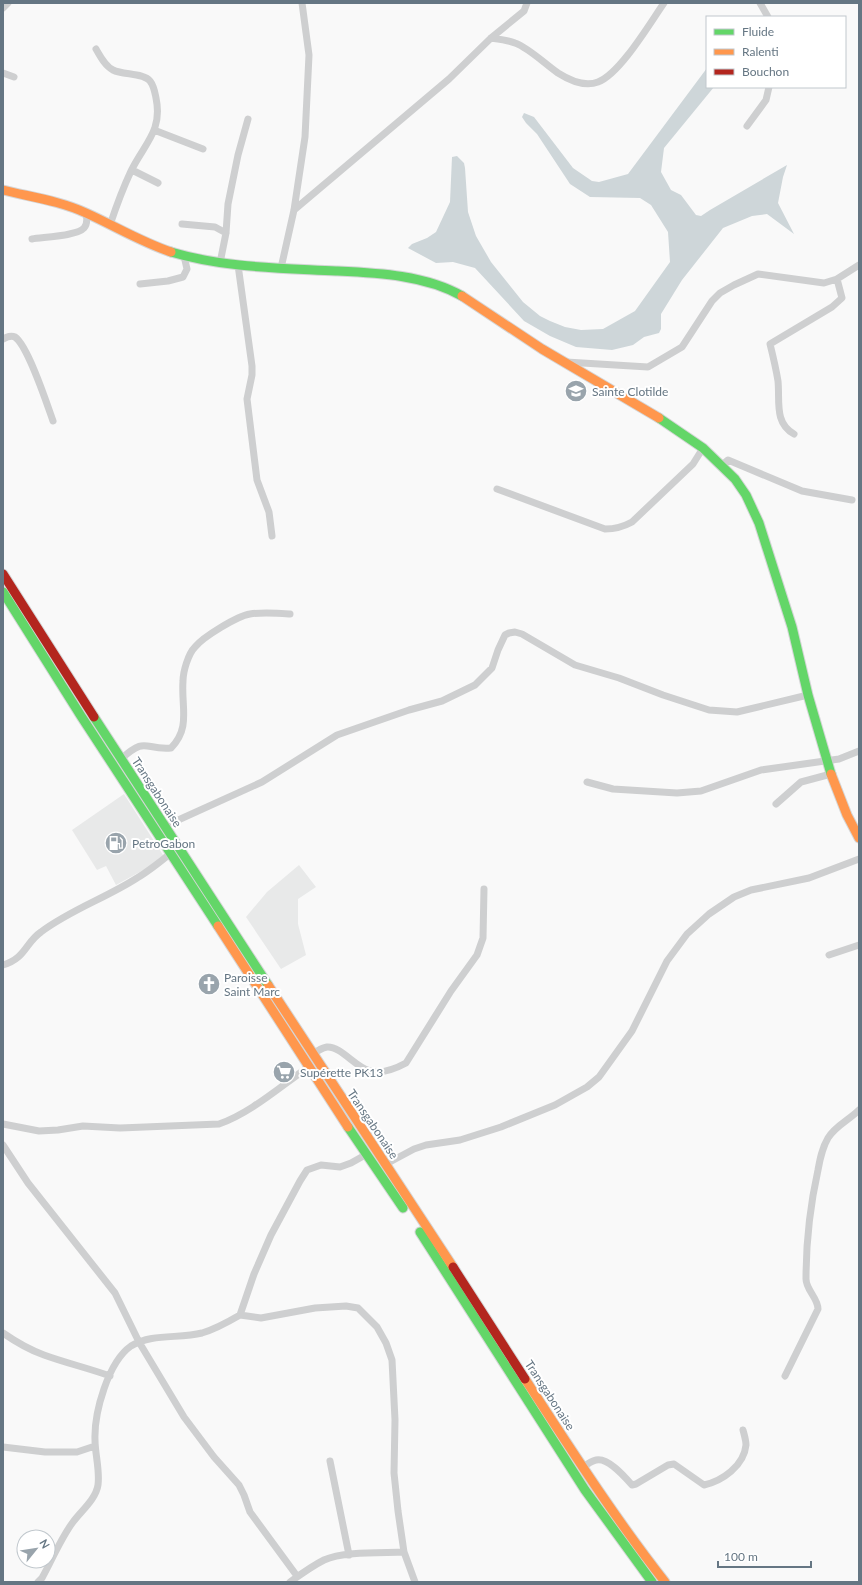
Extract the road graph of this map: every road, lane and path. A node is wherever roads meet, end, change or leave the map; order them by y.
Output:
1 (8, 3) edge
2 (302, 3) edge
3 (527, 3) edge
4 (664, 3) edge
5 (760, 3) edge
6 (3, 8) edge
7 (767, 16) edge
8 (491, 38) junction
9 (96, 49) dead end
10 (3, 73) edge
11 (14, 77) dead end
12 (769, 88) edge
13 (248, 119) dead end
14 (747, 126) dead end
15 (154, 130) junction
16 (203, 149) dead end
17 (132, 170) junction
18 (158, 183) dead end
19 (3, 190) edge
20 (294, 210) junction
21 (86, 213) junction
22 (182, 224) dead end
23 (110, 225) junction
24 (226, 233) junction
25 (32, 239) dead end
26 (184, 256) junction
27 (220, 263) junction
28 (238, 265) junction
29 (859, 265) edge
30 (281, 268) junction
31 (837, 278) junction
32 (140, 284) dead end
33 (3, 339) edge
34 (563, 361) junction
35 (54, 422) dead end
36 (794, 434) dead end
37 (703, 448) junction
38 (722, 465) junction
39 (497, 489) dead end
40 (852, 500) dead end
41 (272, 536) dead end
42 (3, 574) edge
43 (3, 592) edge
44 (290, 614) dead end
45 (808, 695) junction
46 (859, 751) edge
47 (121, 759) junction
48 (827, 761) junction
49 (831, 774) junction
50 (587, 782) dead end
51 (776, 804) dead end
52 (165, 826) junction
53 (859, 838) edge
54 (171, 854) junction
55 (859, 859) edge
56 (484, 890) dead end
57 (859, 945) edge
58 (829, 955) dead end
59 (3, 965) edge
60 (313, 1054) junction
61 (310, 1066) junction
62 (859, 1110) edge
63 (3, 1124) edge
64 (3, 1145) edge
65 (367, 1154) junction
66 (386, 1164) junction
67 (240, 1315) junction
68 (3, 1333) edge
69 (139, 1342) junction
70 (110, 1376) junction
71 (785, 1376) dead end
72 (743, 1430) dead end
73 (95, 1446) junction
74 (3, 1447) edge
75 (330, 1461) dead end
76 (582, 1468) junction
77 (404, 1552) junction
78 (349, 1555) junction
79 (297, 1576) junction
80 (38, 1582) edge
81 (290, 1582) edge
82 (415, 1582) edge
83 (652, 1582) edge
84 (665, 1582) edge

1 - 6 street
2 - 20 street
3 - 8 street
4 - 8 street
5 - 7 street
8 - 20 street
9 - 15 street
10 - 11 street
12 - 14 street
13 - 24 street
15 - 16 street
15 - 17 street
17 - 18 street
17 - 23 street
19 - 21 main road
20 - 30 street
21 - 23 main road
21 - 25 street
22 - 24 street
23 - 26 main road
24 - 27 street
26 - 27 main road
26 - 32 street
27 - 28 main road
28 - 30 main road
28 - 41 street
29 - 31 street
30 - 34 main road
31 - 34 street
31 - 36 street
33 - 35 street
34 - 37 main road
37 - 38 main road
37 - 39 street
38 - 40 street
38 - 45 main road
42 - 47 main road, Transgabonaise
43 - 54 main road, Transgabonaise
44 - 47 street
45 - 48 main road
45 - 52 street
46 - 48 street
47 - 52 main road, Transgabonaise
48 - 49 main road
48 - 50 street
49 - 51 street
49 - 53 main road
52 - 60 main road, Transgabonaise
54 - 59 street
54 - 61 main road, Transgabonaise
55 - 66 street
56 - 60 street
57 - 58 street
60 - 66 main road, Transgabonaise
61 - 63 street
61 - 65 main road, Transgabonaise
62 - 71 street
64 - 69 street
65 - 67 street
65 - 83 main road, Transgabonaise
66 - 76 main road, Transgabonaise
67 - 69 street
67 - 77 street
68 - 70 street
69 - 70 street
69 - 79 street
70 - 73 street
72 - 76 street
73 - 74 street
73 - 80 street
75 - 78 street
76 - 84 main road, Transgabonaise
77 - 78 street
77 - 82 street
78 - 79 street
79 - 81 street

